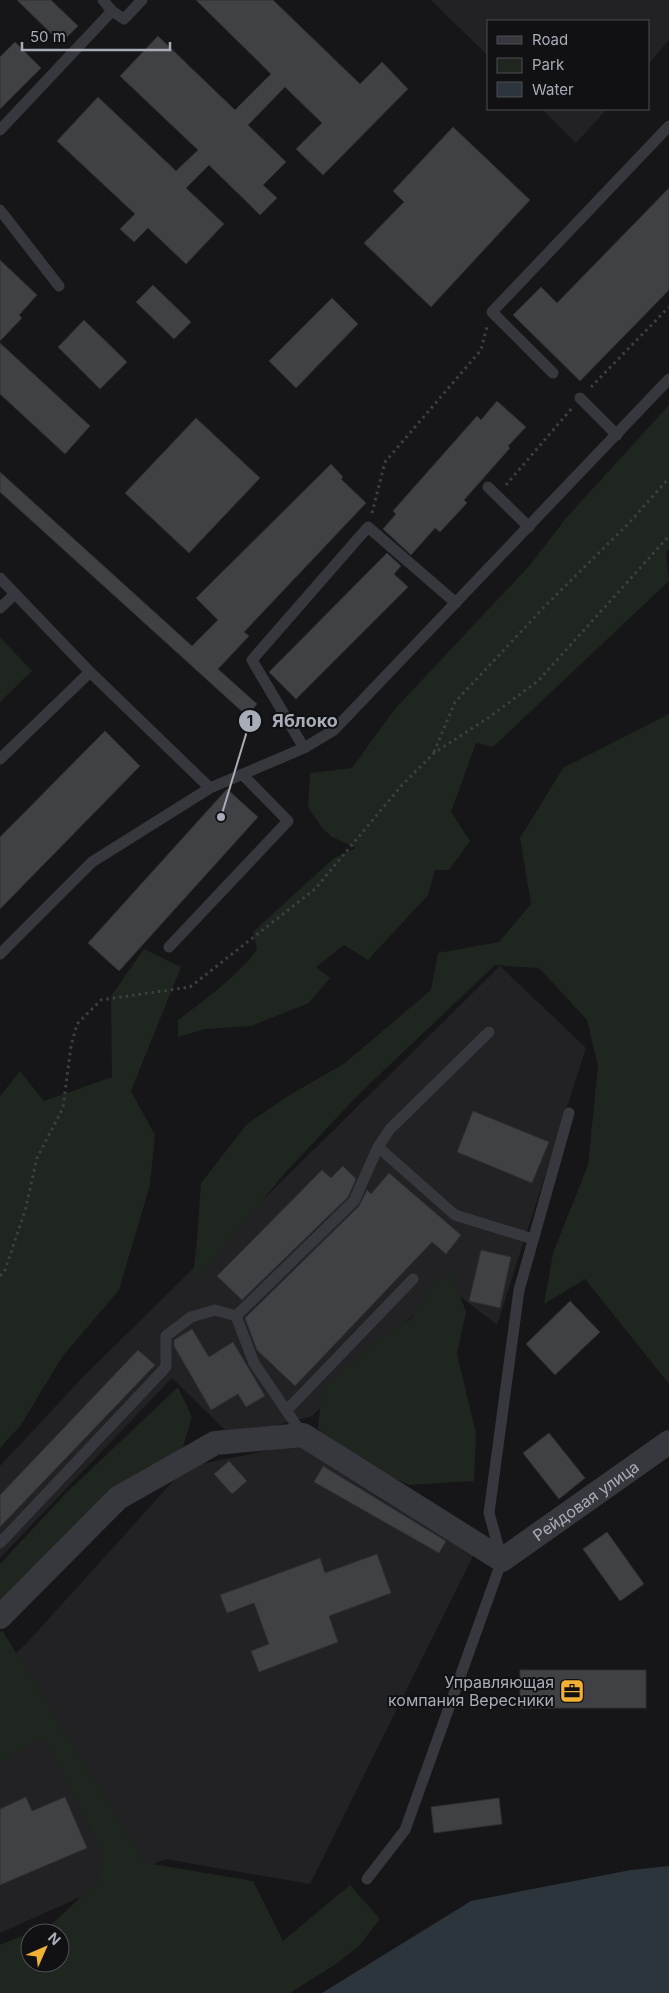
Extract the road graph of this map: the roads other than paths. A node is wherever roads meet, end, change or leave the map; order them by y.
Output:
1 (102, 0) edge
2 (142, 0) edge
3 (112, 11) junction
4 (669, 126) edge
5 (0, 130) edge
6 (0, 210) edge
7 (59, 286) dead end
8 (553, 373) dead end
9 (669, 379) edge
10 (580, 398) road end
11 (617, 435) junction
12 (488, 487) dead end
13 (528, 527) junction
14 (0, 578) edge
15 (15, 594) junction
16 (456, 603) junction
17 (0, 608) edge
18 (90, 672) junction
19 (304, 748) junction
20 (0, 759) edge
21 (242, 774) junction
22 (210, 788) junction
23 (169, 947) dead end
24 (0, 954) edge
25 (488, 1032) dead end
26 (569, 1113) dead end
27 (378, 1147) junction
28 (533, 1239) junction
29 (413, 1279) dead end
30 (236, 1316) junction
31 (287, 1410) junction
32 (303, 1435) junction
33 (669, 1442) edge
34 (0, 1543) edge
35 (502, 1560) junction
36 (0, 1618) edge
37 (367, 1879) dead end

1 - 3 lane
2 - 3 lane
3 - 5 lane
4 - 8 lane
6 - 7 lane
9 - 11 lane
10 - 11 lane
11 - 13 lane
12 - 13 lane
13 - 16 lane
14 - 15 lane
15 - 17 lane
15 - 18 lane
16 - 19 lane
16 - 19 lane
18 - 20 lane
18 - 22 lane
19 - 21 lane
21 - 22 lane
21 - 23 lane
22 - 24 lane
25 - 27 lane
26 - 28 lane
27 - 28 lane
27 - 30 lane
28 - 35 lane
29 - 31 lane
30 - 31 lane
30 - 34 lane
31 - 32 lane
32 - 35 street
32 - 36 street
33 - 35 street, Рейдовая улица
35 - 37 lane

